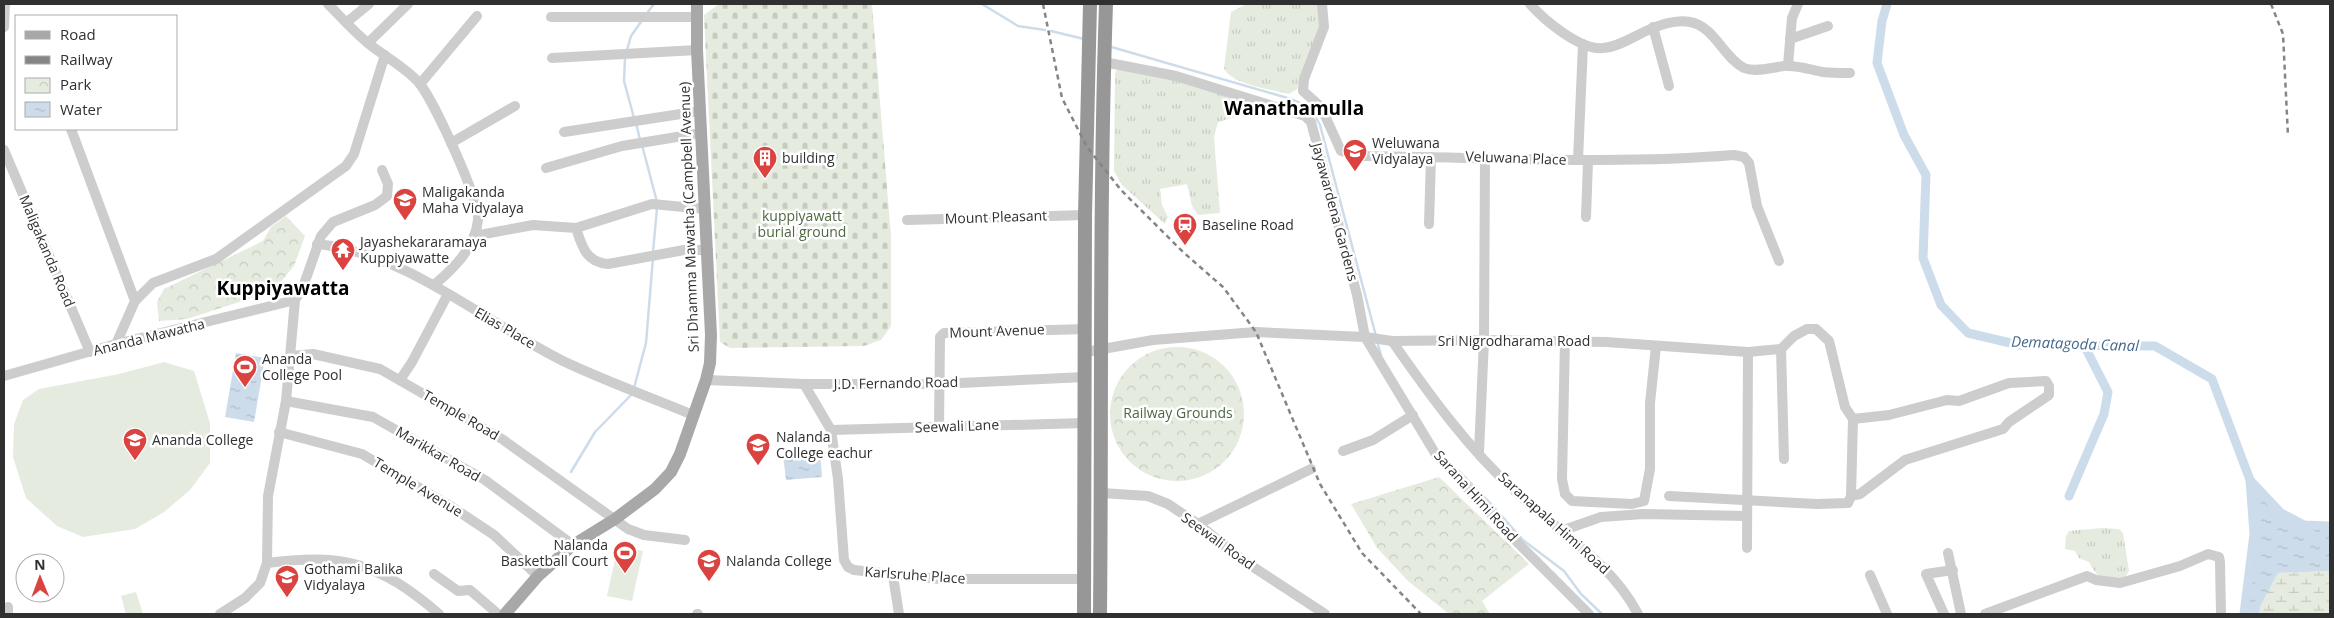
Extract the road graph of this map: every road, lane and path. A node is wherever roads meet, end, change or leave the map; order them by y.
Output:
1 (5, 4) edge
2 (328, 4) edge
3 (369, 4) edge
4 (408, 4) edge
5 (696, 4) edge
6 (1090, 4) edge
7 (1106, 4) edge
8 (1322, 4) edge
9 (1530, 4) edge
10 (1798, 4) edge
11 (477, 16) dead end
12 (551, 17) dead end
13 (697, 17) junction
14 (347, 22) junction
15 (1828, 26) dead end
16 (4, 27) edge
17 (1653, 27) junction
18 (1790, 39) junction
19 (368, 43) junction
20 (1583, 44) junction
21 (697, 50) junction
22 (1104, 51) junction
23 (385, 55) junction
24 (552, 58) dead end
25 (1788, 65) junction
26 (1850, 73) dead end
27 (420, 84) junction
28 (1669, 86) dead end
29 (515, 106) dead end
30 (700, 111) junction
31 (71, 130) edge
32 (564, 132) dead end
33 (702, 133) junction
34 (451, 143) junction
35 (4, 150) edge
36 (1431, 156) junction
37 (1486, 157) junction
38 (1583, 160) junction
39 (546, 168) dead end
40 (382, 170) dead end
41 (705, 209) junction
42 (1086, 215) junction
43 (1586, 217) dead end
44 (906, 220) dead end
45 (1429, 224) dead end
46 (576, 228) junction
47 (474, 236) junction
48 (318, 244) junction
49 (708, 250) junction
50 (1779, 261) dead end
51 (434, 285) junction
52 (448, 294) junction
53 (296, 300) junction
54 (135, 301) junction
55 (1086, 328) junction
56 (1368, 338) junction
57 (1389, 340) junction
58 (1484, 340) junction
59 (1565, 340) junction
60 (116, 344) junction
61 (1656, 346) junction
62 (1102, 349) junction
63 (1781, 350) junction
64 (90, 352) junction
65 (1086, 352) junction
66 (1748, 352) junction
67 (290, 356) junction
68 (4, 376) edge
69 (1085, 377) junction
70 (400, 380) junction
71 (706, 380) junction
72 (804, 384) junction
73 (939, 384) junction
74 (286, 402) junction
75 (693, 415) junction
76 (1413, 416) junction
77 (1853, 419) junction
78 (1084, 423) junction
79 (939, 427) junction
80 (831, 430) junction
81 (279, 432) junction
82 (1343, 451) dead end
83 (1479, 452) junction
84 (1784, 459) dead end
85 (1311, 469) dead end
86 (1102, 493) junction
87 (1669, 496) dead end
88 (1851, 496) junction
89 (1746, 500) junction
90 (1747, 516) junction
91 (615, 519) junction
92 (1198, 524) junction
93 (1561, 531) junction
94 (685, 540) dead end
95 (573, 545) junction
96 (1747, 548) dead end
97 (1948, 553) dead end
98 (267, 563) junction
99 (1952, 570) junction
100 (434, 574) dead end
101 (1870, 575) dead end
102 (538, 576) junction
103 (892, 576) junction
104 (1085, 579) junction
105 (220, 614) edge
106 (438, 614) edge
107 (498, 614) edge
108 (505, 614) edge
109 (899, 614) edge
110 (1084, 614) edge
111 (1100, 614) edge
112 (1325, 614) edge
113 (1589, 614) edge
114 (1638, 614) edge
115 (1887, 614) edge
116 (1944, 614) edge
117 (1961, 614) edge
118 (1985, 614) edge
119 (2221, 614) edge

1 - 16 street
2 - 14 street
3 - 14 street
4 - 19 street
5 - 13 main road, Sri Dhamma Mawatha (Campbell Avenue)
6 - 42 highway
7 - 22 highway
8 - 36 street, Veluwana Place
9 - 20 street
10 - 18 street
11 - 27 street
12 - 13 street
13 - 21 main road, Sri Dhamma Mawatha (Campbell Avenue)
14 - 19 street
15 - 18 street
17 - 20 street
17 - 25 street
17 - 28 street
18 - 25 street
19 - 23 street
20 - 38 street
21 - 24 street
21 - 30 main road, Sri Dhamma Mawatha (Campbell Avenue)
22 - 56 street, Jayawardena Gardens
22 - 62 highway
23 - 27 street
23 - 54 street
25 - 26 street
27 - 34 street
29 - 34 street
30 - 32 street
30 - 33 main road, Sri Dhamma Mawatha (Campbell Avenue)
31 - 54 street
33 - 39 street
33 - 41 main road, Sri Dhamma Mawatha (Campbell Avenue)
34 - 47 street
35 - 64 street, Maligakanda Road
36 - 37 street, Veluwana Place
36 - 45 street
37 - 38 street, Veluwana Place
37 - 58 street
38 - 43 street
38 - 50 street, Veluwana Place
40 - 48 street
41 - 46 street
41 - 49 main road, Sri Dhamma Mawatha (Campbell Avenue)
42 - 44 street, Mount Pleasant
42 - 55 highway
46 - 47 street
46 - 49 street
47 - 51 street
48 - 51 street, Elias Place
48 - 53 street
49 - 71 main road, Sri Dhamma Mawatha (Campbell Avenue)
51 - 52 street, Elias Place
52 - 70 street
52 - 75 street, Elias Place
53 - 60 street, Ananda Mawatha
53 - 67 street
54 - 60 street
55 - 65 highway
55 - 73 street, Mount Avenue
56 - 57 street, Sri Nigrodharama Road
56 - 62 street, Sri Nigrodharama Road
56 - 76 street, Sarana Himi Road
57 - 58 street, Sri Nigrodharama Road
57 - 83 street, Saranapala Himi Road
58 - 59 street, Sri Nigrodharama Road
58 - 83 street
59 - 61 street, Sri Nigrodharama Road
59 - 61 street
60 - 64 street, Ananda Mawatha
61 - 66 street, Sri Nigrodharama Road
62 - 65 street, Sri Nigrodharama Road
62 - 86 highway
63 - 66 street, Sri Nigrodharama Road
63 - 77 street
63 - 84 street
64 - 68 street, Ananda Mawatha
65 - 69 highway
66 - 89 street
67 - 70 street, Temple Road
67 - 74 street
69 - 73 street, J.D. Fernando Road
69 - 78 highway
70 - 91 street, Temple Road
71 - 72 street, J.D. Fernando Road
71 - 75 main road, Sri Dhamma Mawatha (Campbell Avenue)
72 - 73 street, J.D. Fernando Road
72 - 80 street, Karlsruhe Place
73 - 79 street, Mount Avenue
74 - 81 street
74 - 95 street, Marikkar Road
75 - 91 main road, Sri Dhamma Mawatha (Campbell Avenue)
76 - 82 street
76 - 113 street, Sarana Himi Road
77 - 88 street
77 - 88 street
78 - 79 street, Seewali Lane
78 - 104 highway
79 - 80 street, Seewali Lane
80 - 103 street, Karlsruhe Place
81 - 98 street
81 - 102 street, Temple Avenue
83 - 93 street, Saranapala Himi Road
85 - 92 street
86 - 92 street, Seewali Road
86 - 111 highway
87 - 89 street
88 - 89 street
89 - 90 street
90 - 93 street
90 - 96 street
91 - 94 street, Temple Road
91 - 95 main road, Sri Dhamma Mawatha (Campbell Avenue)
92 - 112 street, Seewali Road
93 - 114 street, Saranapala Himi Road
95 - 102 main road, Sri Dhamma Mawatha (Campbell Avenue)
97 - 99 street
98 - 105 street
98 - 106 street
99 - 116 street
99 - 117 street
100 - 107 street
101 - 115 street
102 - 108 main road, Sri Dhamma Mawatha (Campbell Avenue)
103 - 104 street, Karlsruhe Place
103 - 109 street
104 - 110 highway
118 - 119 street

